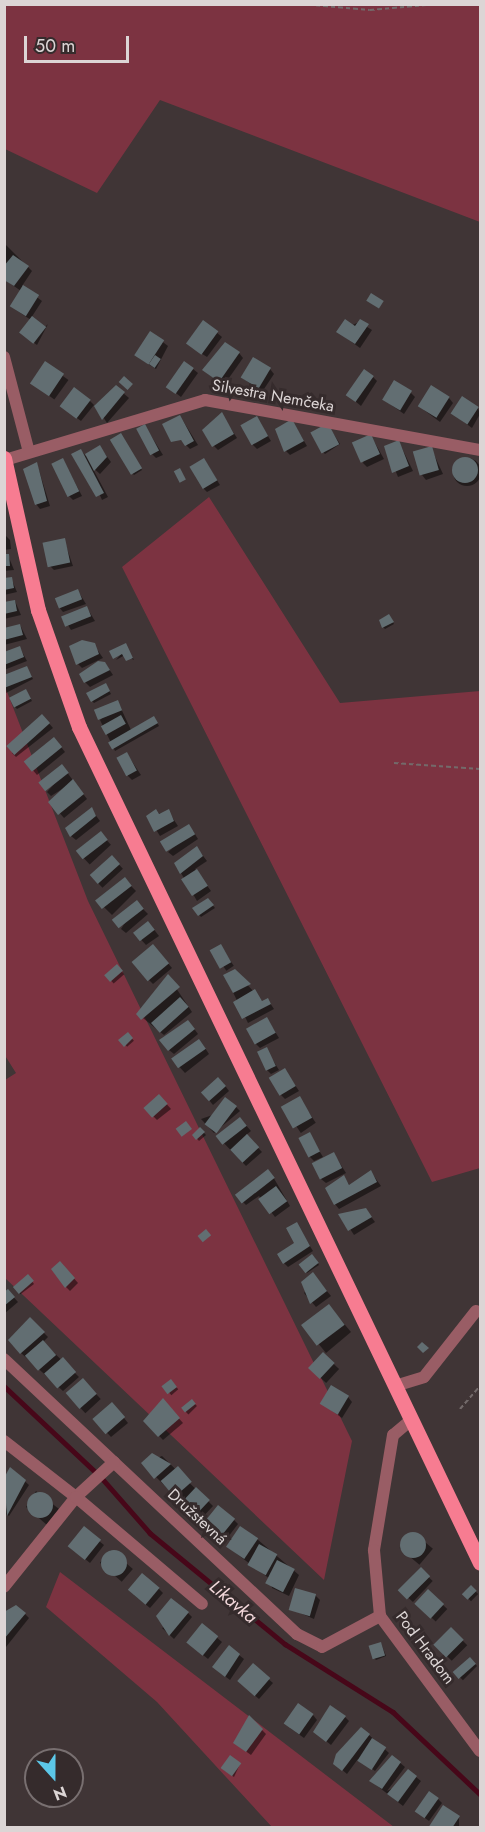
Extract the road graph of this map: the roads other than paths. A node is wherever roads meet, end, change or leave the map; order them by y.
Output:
1 (4, 357) edge
2 (480, 450) edge
3 (29, 452) junction
4 (5, 459) edge
5 (476, 1311) dead end
6 (4, 1359) edge
7 (394, 1386) junction
8 (411, 1420) junction
9 (4, 1441) edge
10 (114, 1462) junction
11 (76, 1497) junction
12 (480, 1563) edge
13 (4, 1587) edge
14 (202, 1604) dead end
15 (380, 1616) junction
16 (480, 1751) edge

1 - 3 street
2 - 3 street, Silvestra Nemčeka
3 - 4 street, Silvestra Nemčeka
4 - 7 main road
5 - 7 street
6 - 10 street, Družstevná
7 - 8 main road
8 - 12 main road
8 - 15 street, Pod Hradom
9 - 11 street
10 - 11 street
10 - 15 street, Družstevná
11 - 13 street
11 - 14 street
15 - 16 street, Pod Hradom

